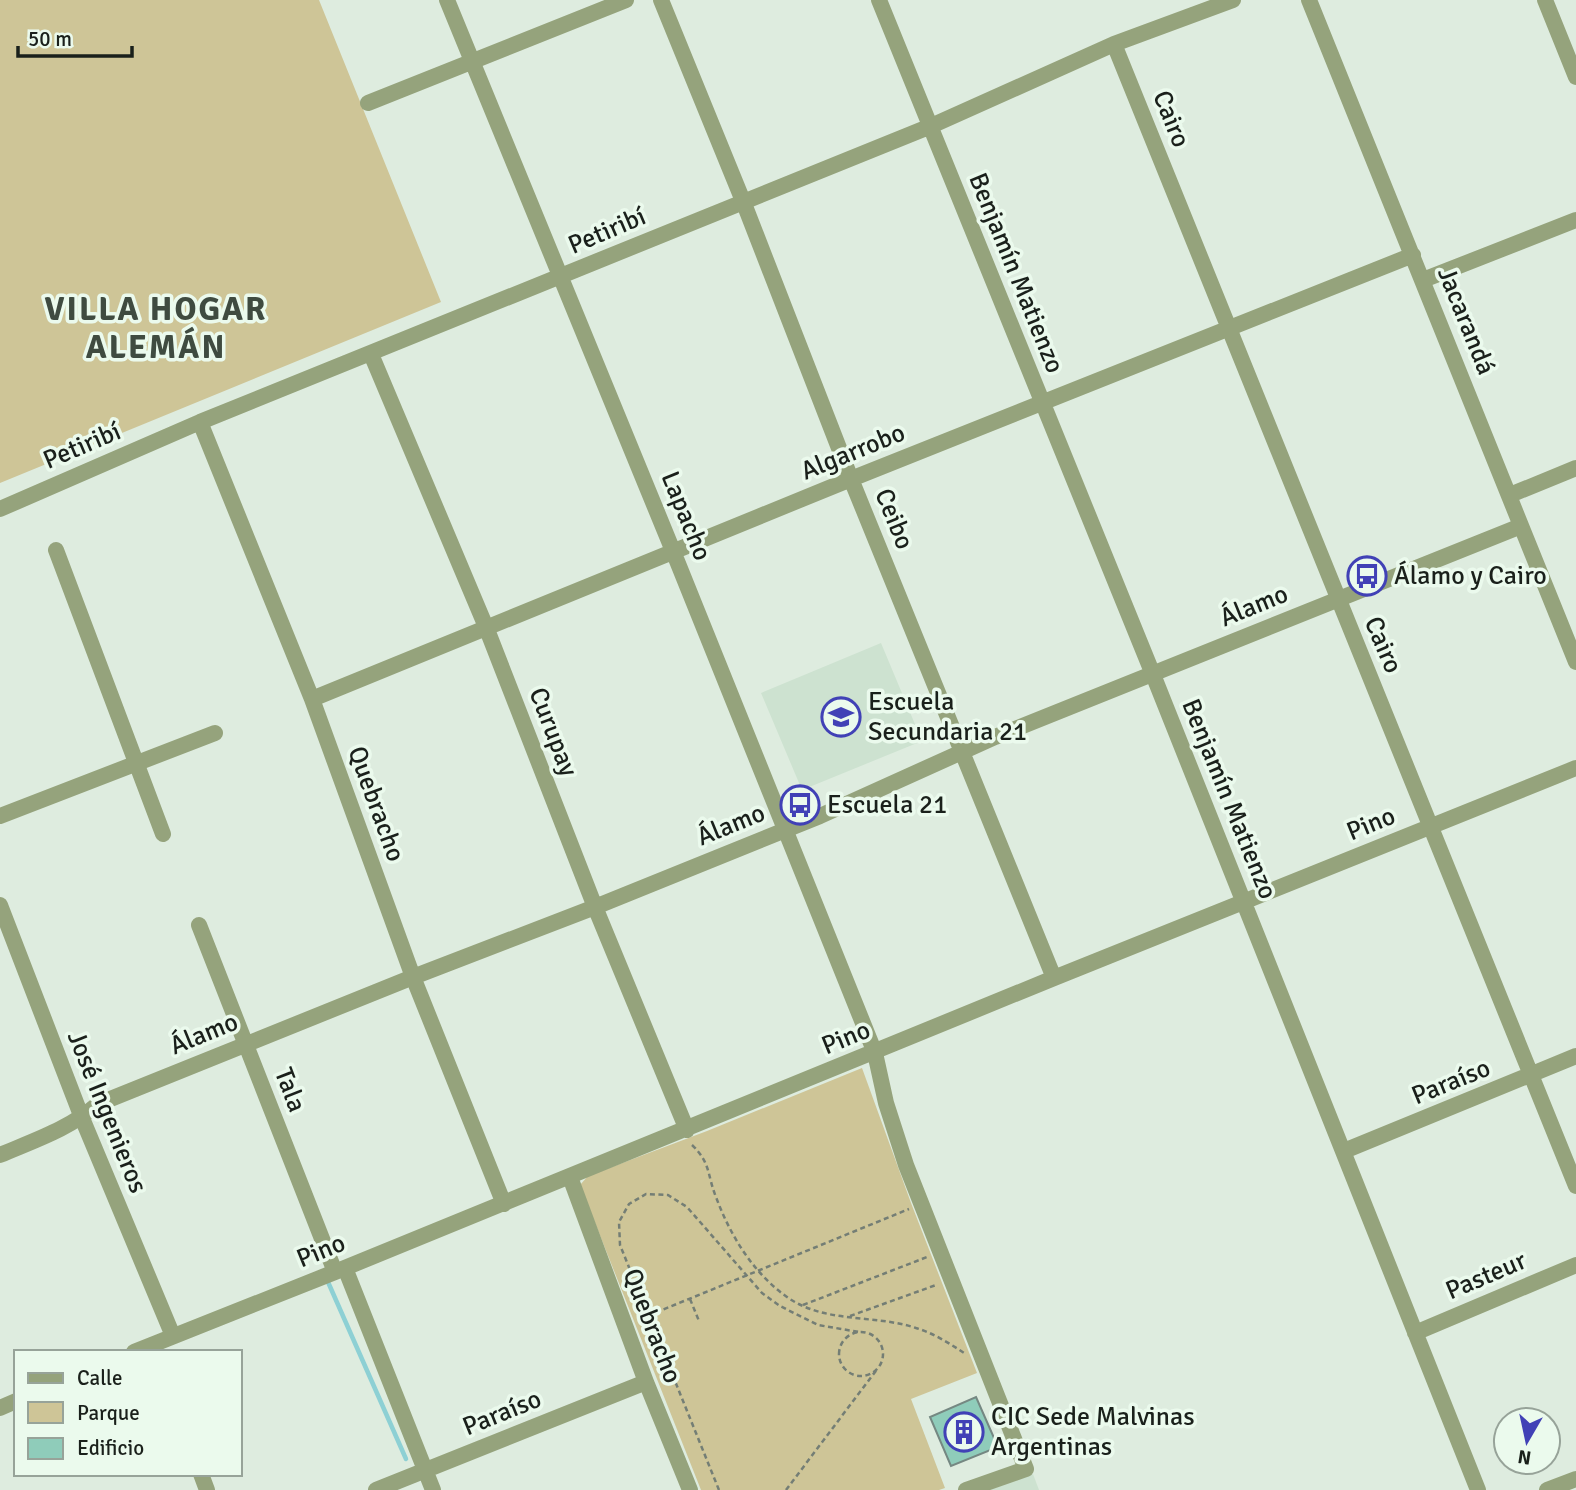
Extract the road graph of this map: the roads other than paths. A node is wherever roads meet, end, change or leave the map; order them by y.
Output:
1 (447, 0) edge
2 (626, 0) edge
3 (660, 0) edge
4 (880, 0) edge
5 (1233, 0) edge
6 (1309, 0) edge
7 (1545, 0) edge
8 (1114, 44) junction
9 (473, 61) junction
10 (1576, 77) edge
11 (368, 103) dead end
12 (931, 126) junction
13 (743, 201) junction
14 (1576, 220) edge
15 (1413, 255) junction
16 (562, 277) junction
17 (1423, 280) junction
18 (1229, 329) junction
19 (371, 354) junction
20 (1043, 404) junction
21 (200, 422) junction
22 (1576, 468) edge
23 (851, 479) junction
24 (1510, 495) junction
25 (0, 509) edge
26 (1521, 526) junction
27 (56, 550) dead end
28 (673, 551) junction
29 (1337, 600) junction
30 (485, 627) junction
31 (1576, 662) edge
32 (1152, 672) junction
33 (312, 699) junction
34 (215, 733) dead end
35 (962, 752) junction
36 (136, 764) junction
37 (1576, 768) edge
38 (0, 816) edge
39 (1431, 826) junction
40 (785, 830) junction
41 (163, 834) dead end
42 (1243, 902) junction
43 (0, 906) edge
44 (594, 908) junction
45 (199, 925) dead end
46 (413, 977) junction
47 (1054, 978) junction
48 (246, 1044) junction
49 (875, 1053) junction
50 (1576, 1056) edge
51 (1532, 1076) junction
52 (82, 1118) junction
53 (682, 1132) junction
54 (1343, 1151) junction
55 (0, 1155) edge
56 (570, 1177) junction
57 (1576, 1186) edge
58 (504, 1204) junction
59 (1576, 1265) edge
60 (340, 1270) junction
61 (1415, 1333) junction
62 (173, 1336) junction
63 (151, 1348) edge
64 (646, 1382) junction
65 (425, 1471) junction
66 (1576, 1479) edge
67 (376, 1490) edge
68 (433, 1490) edge
69 (690, 1490) edge
70 (966, 1490) edge
71 (1478, 1490) edge
72 (1547, 1490) edge

1 - 9 street, Lapacho
2 - 9 street
3 - 13 street, Ceibo
4 - 12 street, Benjamín Matienzo
5 - 8 street, Petiribí
6 - 15 street, Jacarandá
7 - 10 street
8 - 12 street, Petiribí
8 - 18 street, Cairo
9 - 11 street
9 - 16 street, Lapacho
12 - 13 street, Petiribí
12 - 20 street, Benjamín Matienzo
13 - 16 street, Petiribí
13 - 23 street, Ceibo
14 - 17 street
15 - 17 street, Jacarandá
15 - 18 street, Algarrobo
16 - 19 street, Petiribí
16 - 28 street, Lapacho
17 - 24 street, Jacarandá
18 - 20 street, Algarrobo
18 - 29 street, Cairo
19 - 21 street, Petiribí
19 - 30 street, Curupay
20 - 23 street, Algarrobo
20 - 32 street, Benjamín Matienzo
21 - 25 street, Petiribí
21 - 33 street, Quebracho
22 - 24 street
23 - 28 street, Algarrobo
23 - 35 street, Ceibo
24 - 26 street, Jacarandá
26 - 29 street, Álamo
26 - 31 street, Jacarandá
27 - 36 street
28 - 30 street, Algarrobo
28 - 40 street, Lapacho
29 - 32 street, Álamo
29 - 39 street, Cairo
30 - 33 street, Algarrobo
30 - 44 street, Curupay
32 - 35 street, Álamo
32 - 42 street, Benjamín Matienzo
33 - 46 street, Quebracho
34 - 36 street
35 - 40 street, Álamo
35 - 47 street, Ceibo
36 - 38 street
36 - 41 street
37 - 39 street, Pino
39 - 42 street, Pino
39 - 51 street, Cairo
40 - 44 street, Álamo
40 - 49 street, Lapacho
42 - 47 street, Pino
42 - 54 street, Benjamín Matienzo
43 - 52 street, José Ingenieros
44 - 46 street, Álamo
44 - 53 street, Curupay
45 - 48 street, Tala
46 - 48 street, Álamo
46 - 58 street, Quebracho
47 - 49 street, Pino
48 - 52 street, Álamo
48 - 60 street, Tala
49 - 53 street, Pino
49 - 70 street, Lapacho
50 - 51 street, Paraíso
51 - 54 street, Paraíso
51 - 57 street, Cairo
52 - 55 street, Álamo
52 - 62 street, José Ingenieros
53 - 56 street, Pino
54 - 61 street, Benjamín Matienzo
56 - 58 street, Pino
56 - 64 street, Quebracho
58 - 60 street, Pino
59 - 61 street, Pasteur
60 - 62 street, Pino
60 - 65 street, Tala
61 - 71 street, Benjamín Matienzo
62 - 63 street, Pino
64 - 65 street, Paraíso
64 - 69 street, Quebracho
65 - 67 street, Paraíso
65 - 68 street, Tala
66 - 72 street

